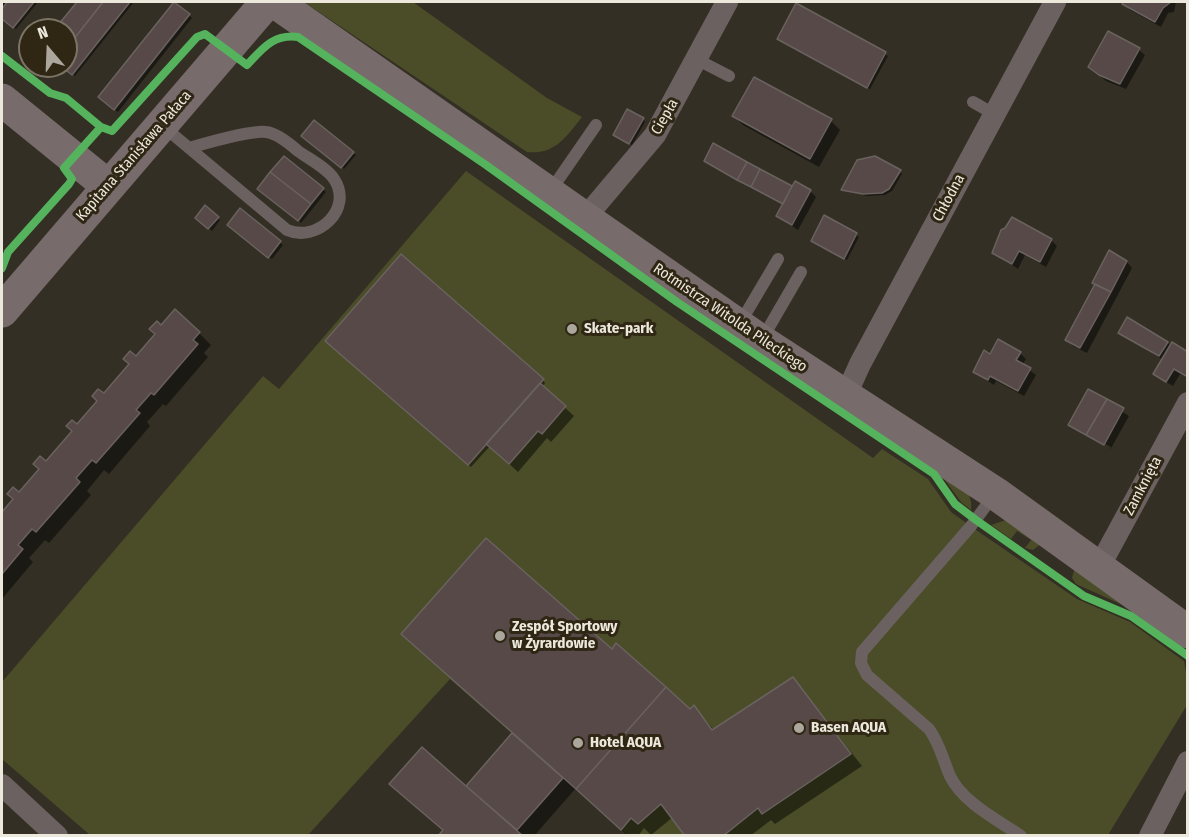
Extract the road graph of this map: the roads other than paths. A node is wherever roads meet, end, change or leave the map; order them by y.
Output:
1 (267, 2) edge
2 (274, 2) edge
3 (727, 2) edge
4 (1055, 2) edge
5 (696, 59) junction
6 (729, 76) dead end
7 (2, 100) edge
8 (973, 102) dead end
9 (994, 114) junction
10 (162, 125) junction
11 (596, 125) dead end
12 (189, 148) junction
13 (108, 186) junction
14 (548, 195) junction
15 (584, 219) junction
16 (778, 259) dead end
17 (801, 272) dead end
18 (2, 311) edge
19 (750, 333) junction
20 (846, 395) junction
21 (1188, 403) edge
22 (994, 493) junction
23 (1098, 569) junction
24 (1188, 632) edge
25 (1188, 762) edge
26 (2, 786) edge
27 (2, 805) edge
28 (35, 836) edge
29 (57, 836) edge
30 (1021, 836) edge
31 (1150, 836) edge

1 - 10 street, Kapitana Stanisława Pałaca
2 - 14 street, Rotmistrza Witolda Pileckiego
3 - 5 street, Ciepła
4 - 9 street, Chłodna
5 - 6 lane
5 - 15 street, Ciepła
7 - 13 street
8 - 9 lane
9 - 20 street, Chłodna
10 - 12 lane
10 - 13 street, Kapitana Stanisława Pałaca
11 - 14 lane
12 - 12 lane
13 - 18 street, Kapitana Stanisława Pałaca
14 - 15 street, Rotmistrza Witolda Pileckiego
15 - 19 street, Rotmistrza Witolda Pileckiego
16 - 19 lane
17 - 19 lane
19 - 20 street, Rotmistrza Witolda Pileckiego
20 - 22 street, Rotmistrza Witolda Pileckiego
21 - 23 street, Zamknięta
22 - 23 street, Rotmistrza Witolda Pileckiego
22 - 30 lane
23 - 24 street, Rotmistrza Witolda Pileckiego
25 - 31 street
26 - 29 street
27 - 28 street

